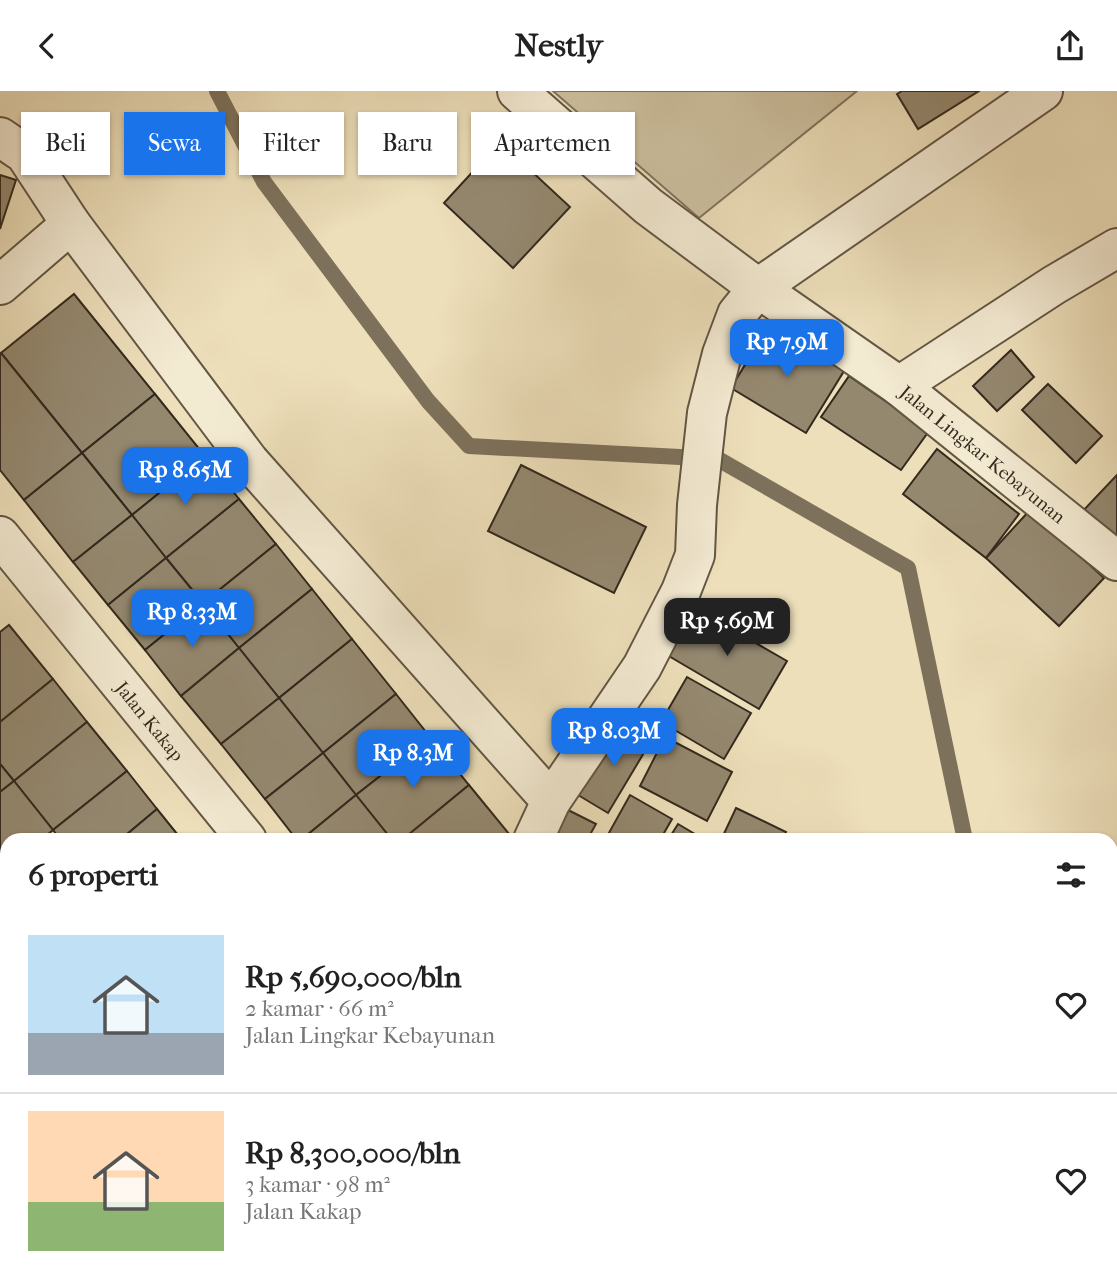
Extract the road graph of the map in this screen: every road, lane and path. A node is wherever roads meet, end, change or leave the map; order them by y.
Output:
1 (517, 91) edge
2 (1043, 91) edge
3 (0, 137) edge
4 (71, 224) junction
5 (1117, 248) edge
6 (0, 285) edge
7 (758, 288) junction
8 (899, 386) junction
9 (0, 536) edge
10 (1117, 561) edge
11 (551, 801) junction
12 (241, 833) edge
13 (536, 833) edge

1 - 7 street, Jalan Lingkar Kebayunan
2 - 7 street
3 - 4 street
4 - 6 street
4 - 11 street
5 - 8 street
7 - 8 street, Jalan Lingkar Kebayunan
7 - 11 street
8 - 10 street, Jalan Lingkar Kebayunan
9 - 12 street, Jalan Kakap
11 - 13 street

